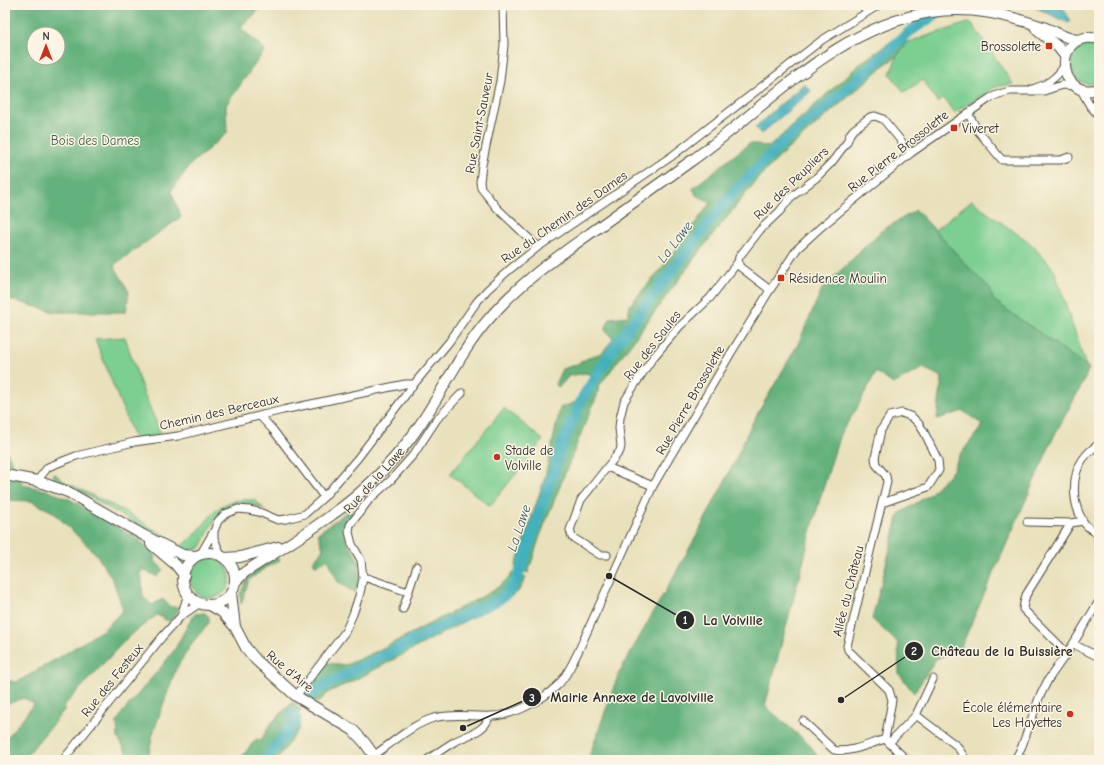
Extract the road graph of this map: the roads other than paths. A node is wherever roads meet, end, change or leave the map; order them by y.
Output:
1 (503, 5) edge
2 (879, 5) edge
3 (1034, 24) junction
4 (1099, 39) edge
5 (1080, 40) junction
6 (1065, 56) junction
7 (1064, 66) junction
8 (1078, 87) junction
9 (1099, 89) edge
10 (1028, 91) junction
11 (1099, 94) edge
12 (968, 113) junction
13 (1097, 114) edge
14 (911, 153) junction
15 (1069, 157) dead end
16 (538, 247) junction
17 (738, 262) junction
18 (770, 290) junction
19 (414, 384) junction
20 (462, 393) dead end
21 (260, 416) junction
22 (1099, 444) edge
23 (607, 467) junction
24 (5, 475) edge
25 (37, 481) junction
26 (653, 486) junction
27 (324, 497) junction
28 (882, 503) junction
29 (1083, 521) junction
30 (1027, 522) dead end
31 (1071, 523) junction
32 (214, 531) junction
33 (1099, 535) edge
34 (145, 536) junction
35 (289, 543) junction
36 (607, 555) dead end
37 (198, 556) junction
38 (223, 557) junction
39 (417, 566) dead end
40 (184, 575) junction
41 (363, 578) junction
42 (235, 582) junction
43 (408, 592) junction
44 (231, 593) junction
45 (188, 594) junction
46 (1099, 601) edge
47 (205, 604) junction
48 (403, 609) dead end
49 (181, 616) junction
50 (235, 627) junction
51 (1073, 644) junction
52 (1067, 653) junction
53 (1099, 658) edge
54 (933, 680) dead end
55 (296, 696) junction
56 (916, 715) junction
57 (489, 716) junction
58 (803, 721) dead end
59 (887, 741) junction
60 (376, 758) edge
61 (1016, 758) edge
62 (63, 760) edge
63 (427, 760) edge
64 (907, 760) edge
65 (966, 760) edge
66 (1025, 760) edge

1 - 16 street, Rue Saint-Sauveur
2 - 16 street, Rue du Chemin des Dames
3 - 5 main road
3 - 6 main road
3 - 35 main road
4 - 5 main road
5 - 6 main road
6 - 7 main road
7 - 8 main road
7 - 10 street, Rue Pierre Brossolette
8 - 9 main road
8 - 10 street, Rue Pierre Brossolette
8 - 13 street
10 - 12 street, Rue Pierre Brossolette
11 - 13 street
12 - 14 street, Rue Pierre Brossolette
12 - 15 street
14 - 17 street, Rue des Peupliers
14 - 18 street, Rue Pierre Brossolette
16 - 19 street, Rue du Chemin des Dames
17 - 18 street
17 - 23 street, Rue des Saules
18 - 26 street, Rue Pierre Brossolette
19 - 21 street, Chemin des Berceaux
19 - 27 street, Rue du Chemin des Dames
20 - 41 street, Rue de la Lawe
21 - 25 street, Chemin des Berceaux
21 - 27 street
22 - 29 street
23 - 26 street
23 - 36 street
24 - 25 main road
25 - 34 main road
26 - 57 street, Rue Pierre Brossolette
27 - 32 street, Rue du Chemin des Dames
28 - 28 street, Allée du Château
28 - 59 street, Allée du Château
29 - 31 street
29 - 33 street
30 - 31 street
31 - 52 street
32 - 37 street, Rue du Chemin des Dames
32 - 38 street
34 - 37 main road
34 - 40 main road
35 - 38 main road
35 - 42 main road
37 - 38 main road
37 - 40 main road
38 - 42 main road
39 - 43 street
40 - 45 main road
41 - 43 street
41 - 55 street, Rue de la Lawe
42 - 44 main road
43 - 48 street
44 - 47 main road
44 - 50 main road, Rue d'Aire
45 - 47 main road
45 - 49 street, Rue des Festeux
46 - 51 street
47 - 49 street, Rue des Festeux
47 - 50 main road, Rue d'Aire
49 - 62 street, Rue des Festeux
50 - 55 main road, Rue d'Aire
51 - 52 street
51 - 53 street
52 - 61 street
54 - 56 street
55 - 60 main road, Rue d'Aire
56 - 59 street
56 - 65 street
57 - 60 street, Rue Pierre Brossolette
57 - 63 street
58 - 59 street
59 - 64 street
61 - 66 street

